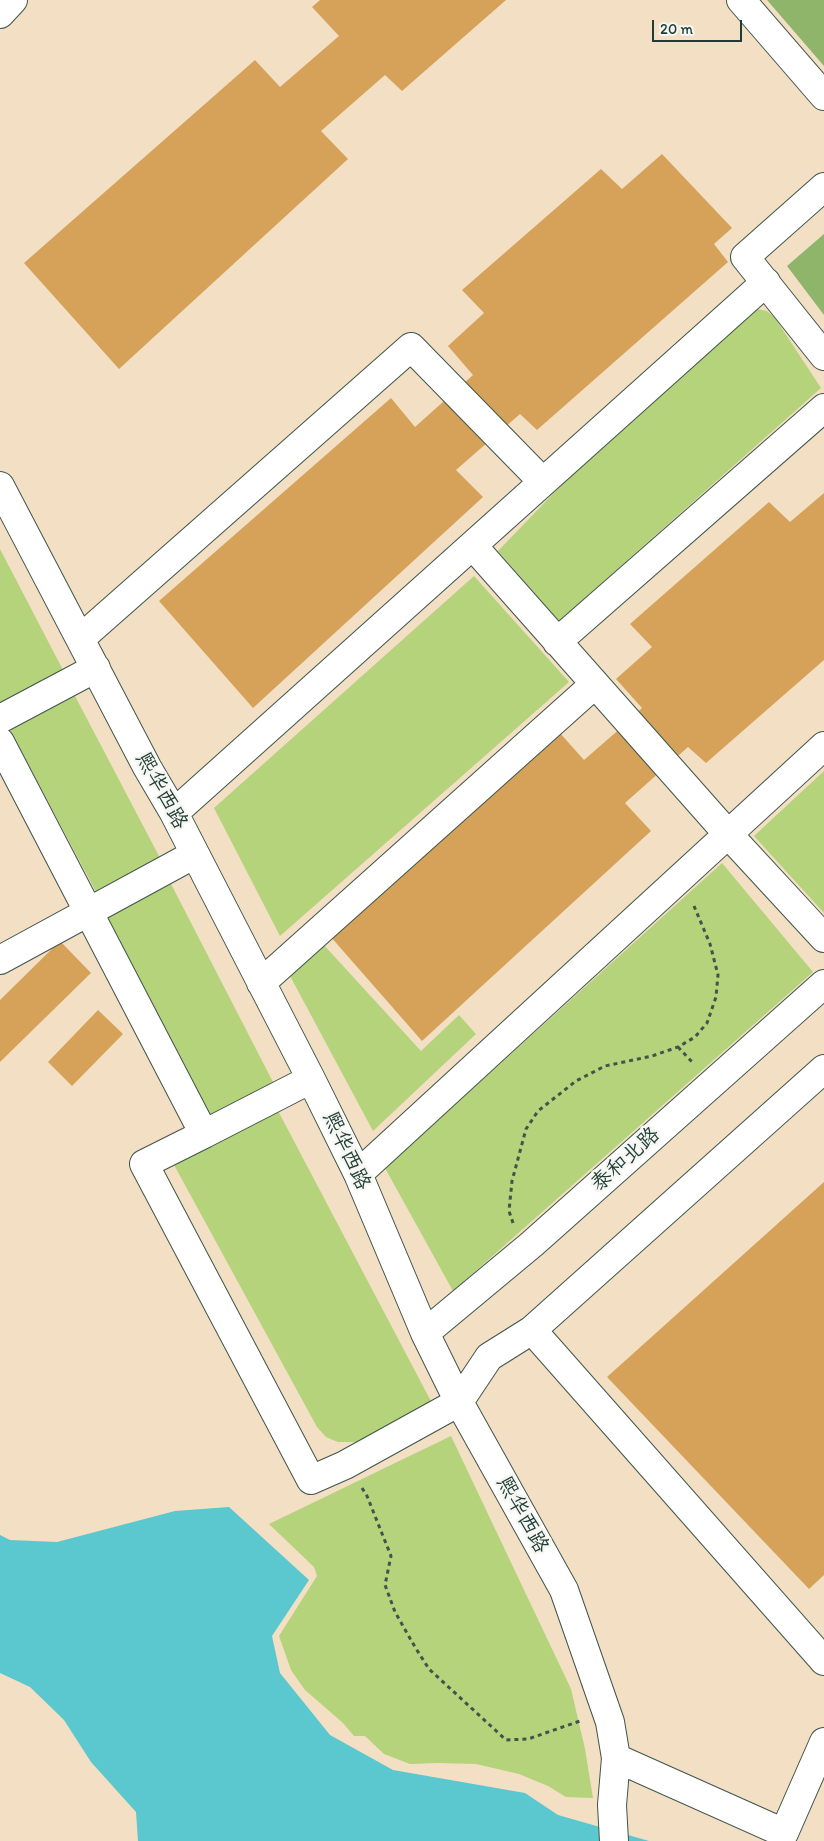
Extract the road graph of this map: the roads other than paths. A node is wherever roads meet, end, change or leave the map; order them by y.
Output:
1 (13, 0) edge
2 (741, 0) edge
3 (0, 14) edge
4 (824, 96) edge
5 (824, 187) edge
6 (766, 282) junction
7 (824, 356) edge
8 (824, 408) edge
9 (543, 482) junction
10 (0, 486) edge
11 (473, 546) junction
12 (80, 639) junction
13 (557, 642) junction
14 (96, 668) junction
15 (595, 684) junction
16 (0, 719) edge
17 (0, 742) edge
18 (824, 746) edge
19 (174, 813) junction
20 (727, 834) junction
21 (195, 854) junction
22 (88, 911) junction
23 (824, 938) edge
24 (0, 960) edge
25 (261, 983) junction
26 (824, 984) edge
27 (824, 1069) edge
28 (311, 1079) junction
29 (204, 1134) junction
30 (358, 1174) junction
31 (532, 1330) junction
32 (425, 1333) junction
33 (459, 1402) junction
34 (824, 1661) edge
35 (824, 1742) edge
36 (616, 1758) junction
37 (792, 1837) edge
38 (614, 1841) edge

1 - 3 street
2 - 4 street
5 - 6 street
6 - 7 street
6 - 9 street
8 - 13 street
9 - 11 street
9 - 12 street
10 - 12 street, 熙华西路
11 - 13 street
11 - 19 street
12 - 14 street, 熙华西路
13 - 15 street
14 - 16 street
14 - 19 street, 熙华西路
15 - 20 street
15 - 25 street
17 - 22 street
18 - 20 street
19 - 21 street, 熙华西路
20 - 23 street
20 - 30 street
21 - 22 street
21 - 25 street, 熙华西路
22 - 24 street
22 - 29 street
25 - 28 street, 熙华西路
26 - 32 street, 泰和北路
27 - 31 street
28 - 29 street
28 - 30 street, 熙华西路
29 - 33 street
30 - 32 street, 熙华西路
31 - 33 street
31 - 34 street
32 - 33 street, 熙华西路
33 - 36 street, 熙华西路
35 - 37 street
36 - 37 street
36 - 38 street, 熙华西路

